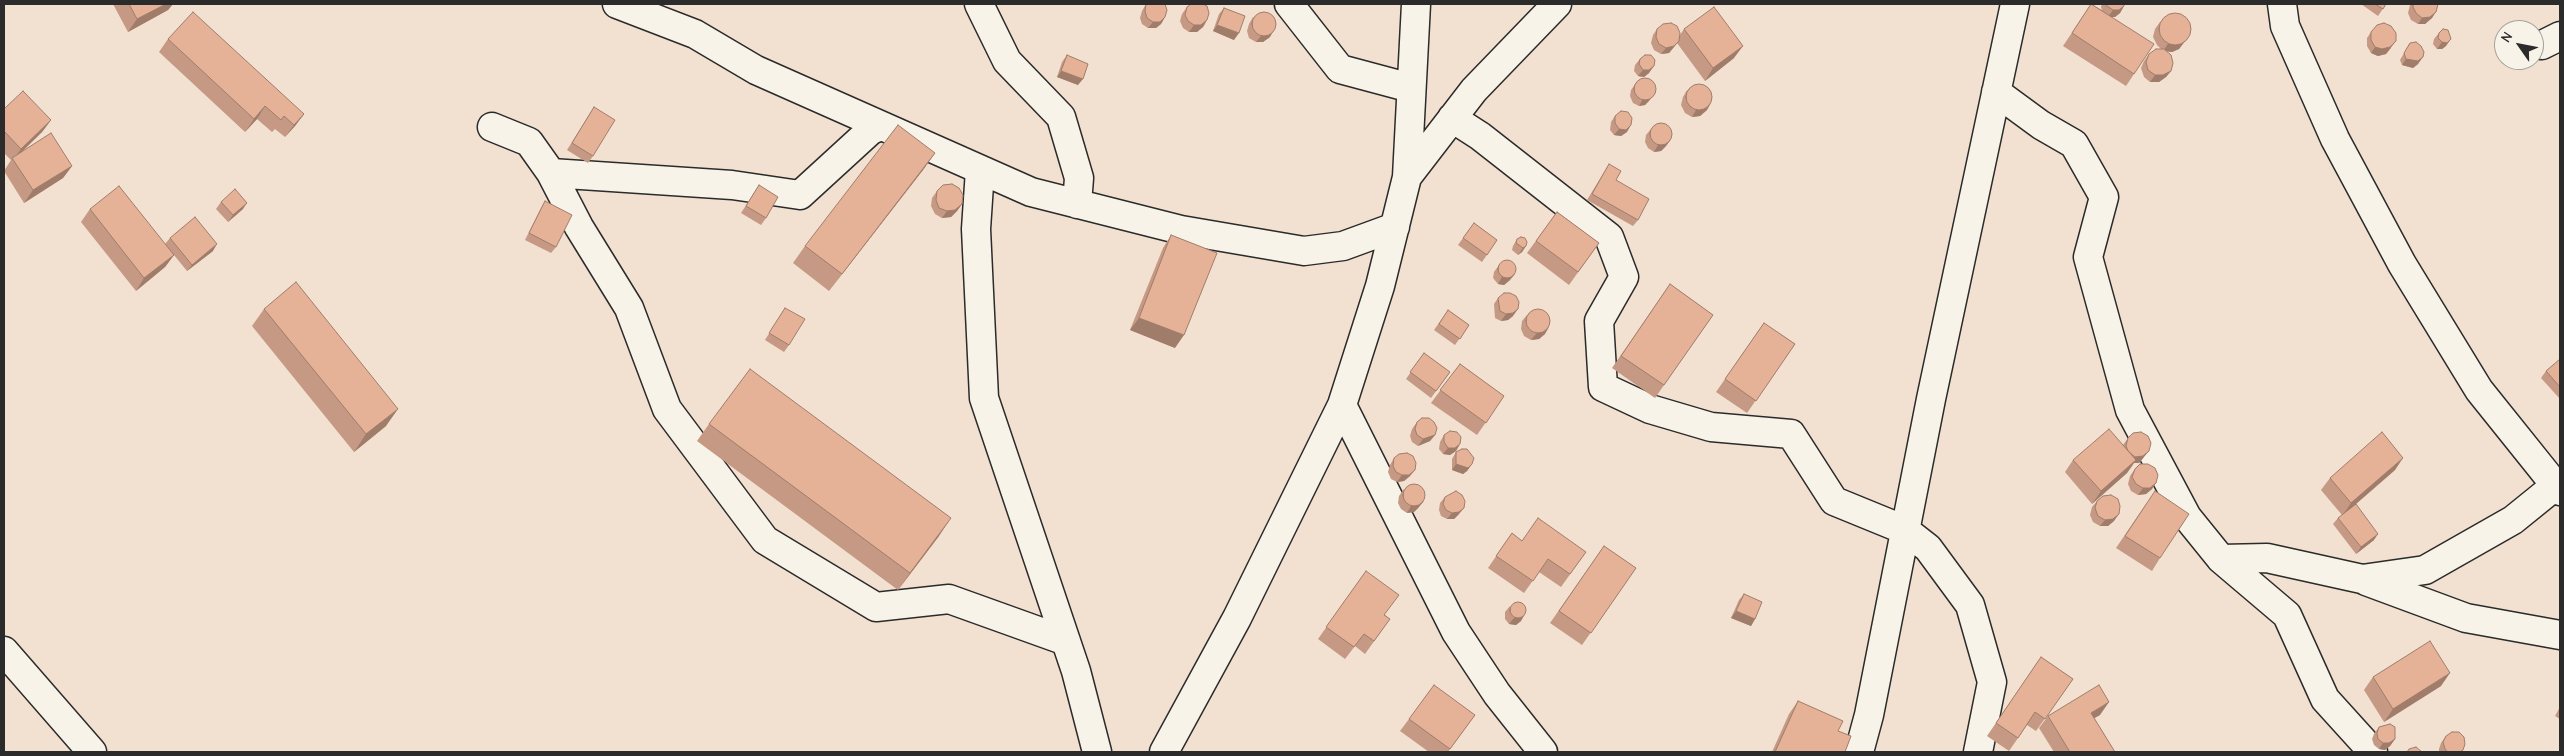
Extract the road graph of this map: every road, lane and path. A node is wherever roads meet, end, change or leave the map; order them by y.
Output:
1 (979, 4) edge
2 (1289, 4) edge
3 (1416, 4) edge
4 (1557, 4) edge
5 (2015, 4) edge
6 (2282, 4) edge
7 (622, 5) edge
8 (1411, 88) junction
9 (1996, 92) junction
10 (1452, 118) junction
11 (881, 126) junction
12 (492, 127) dead end
13 (980, 170) junction
14 (551, 173) junction
15 (1407, 178) junction
16 (1077, 204) junction
17 (1395, 226) junction
18 (1342, 405) junction
19 (2559, 486) edge
20 (1905, 530) junction
21 (2221, 559) junction
22 (2362, 579) junction
23 (2560, 635) edge
24 (1066, 641) junction
25 (4, 651) edge
26 (92, 752) edge
27 (1097, 752) edge
28 (1164, 752) edge
29 (1543, 752) edge
30 (1859, 752) edge
31 (1978, 752) edge
32 (2372, 752) edge

1 - 16 street
2 - 8 street
3 - 8 street
4 - 10 street
5 - 9 street
6 - 19 street
7 - 11 street
8 - 15 street
9 - 20 street
9 - 21 street
10 - 15 street
10 - 20 street
11 - 13 street
11 - 14 street
12 - 14 street
13 - 16 street
13 - 24 street
14 - 24 street
15 - 17 street
16 - 17 street
17 - 18 street
18 - 28 street
18 - 29 street
19 - 22 street
20 - 30 street
20 - 31 street
21 - 22 street
21 - 32 street
22 - 23 street
24 - 27 street
25 - 26 street

